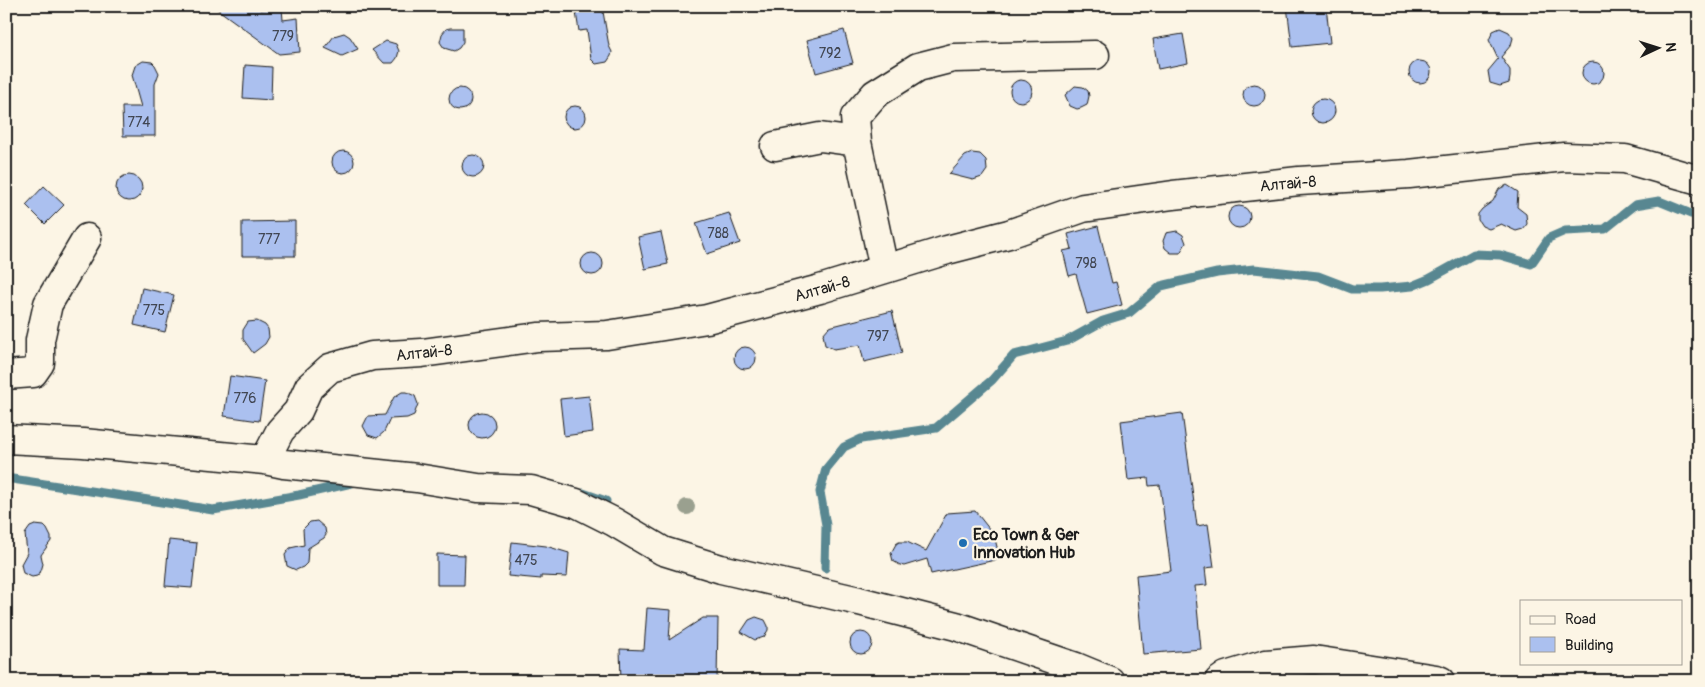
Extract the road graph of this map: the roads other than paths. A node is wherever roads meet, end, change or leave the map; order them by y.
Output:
1 (1095, 55) dead end
2 (856, 142) junction
3 (776, 146) dead end
4 (1699, 180) edge
5 (87, 238) dead end
6 (884, 269) junction
7 (6, 375) edge
8 (6, 439) edge
9 (265, 460) junction
10 (1110, 681) edge
11 (1219, 681) edge
12 (1441, 681) edge

1 - 2 street
2 - 3 street
2 - 6 street
4 - 6 street, Алтай-8
5 - 7 street
6 - 9 street, Алтай-8
8 - 9 street
9 - 10 street
11 - 12 street

